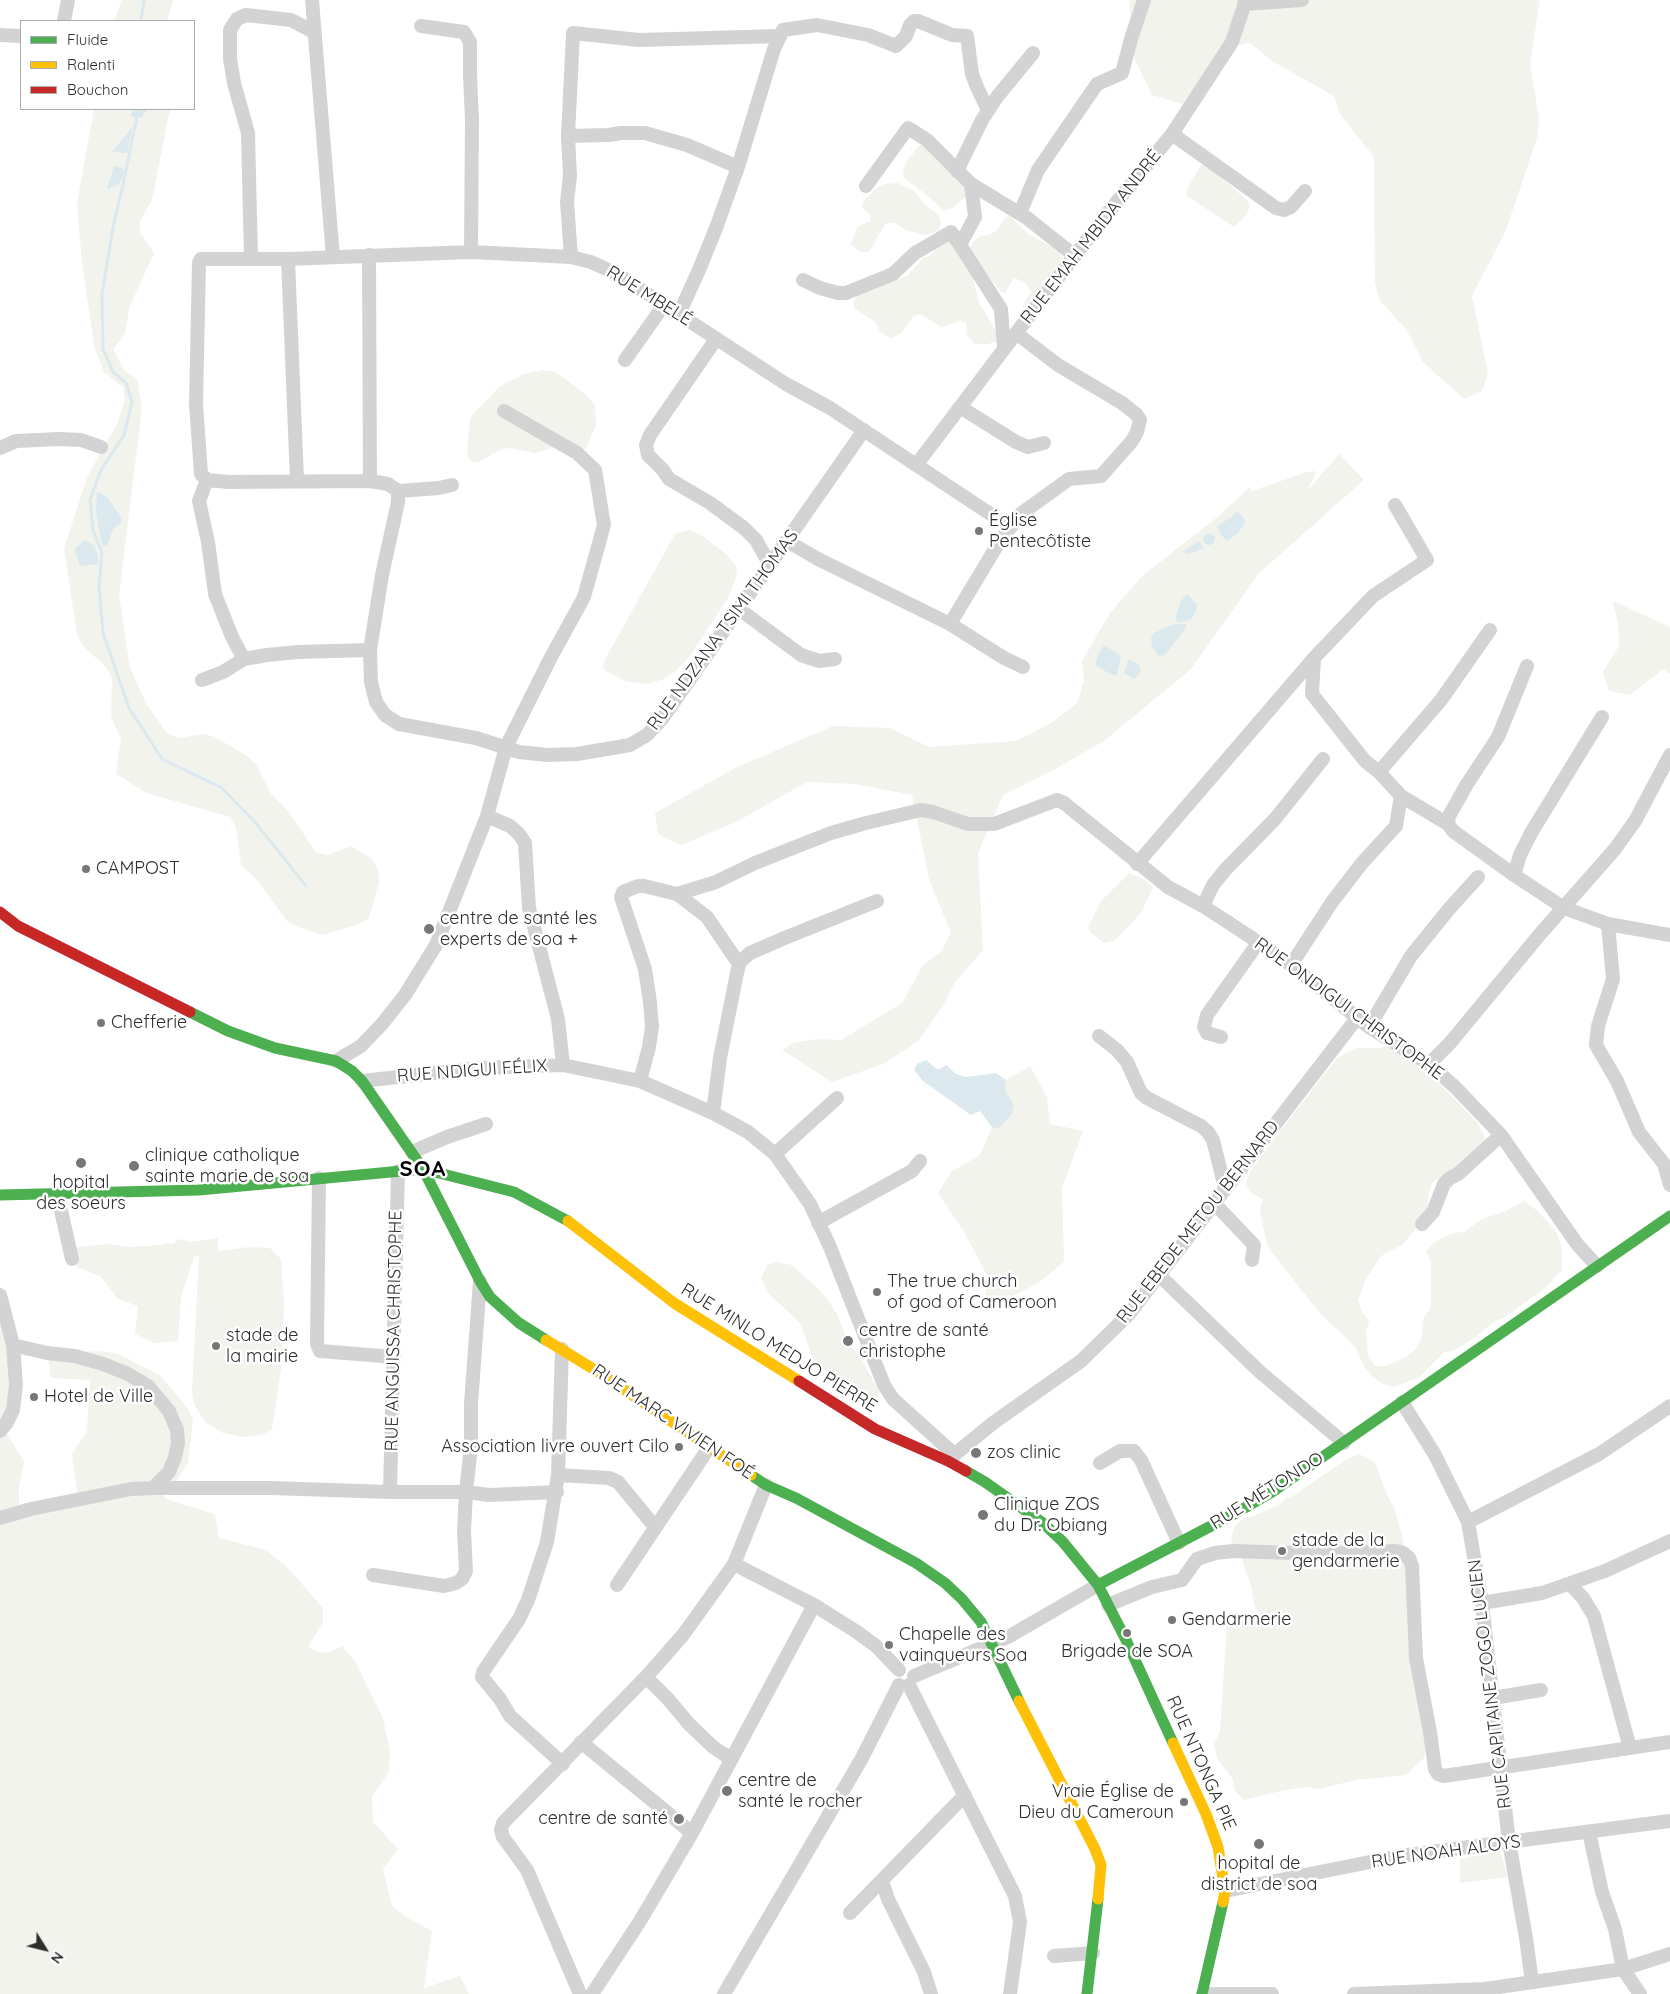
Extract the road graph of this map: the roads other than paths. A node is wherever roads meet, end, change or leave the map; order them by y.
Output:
1 (68, 0) edge
2 (312, 0) edge
3 (1144, 0) edge
4 (1302, 0) edge
5 (1245, 2) edge
6 (64, 20) edge
7 (421, 26) dead end
8 (314, 32) junction
9 (0, 35) edge
10 (20, 36) edge
11 (779, 36) junction
12 (1033, 53) dead end
13 (988, 110) junction
14 (1172, 134) junction
15 (568, 136) junction
16 (738, 166) junction
17 (957, 172) junction
18 (971, 184) junction
19 (866, 186) dead end
20 (1305, 191) dead end
21 (1020, 213) junction
22 (960, 245) junction
23 (471, 252) junction
24 (369, 255) junction
25 (1075, 256) junction
26 (571, 257) junction
27 (252, 258) junction
28 (333, 258) junction
29 (288, 259) junction
30 (803, 280) dead end
31 (664, 305) junction
32 (678, 314) junction
33 (1016, 333) junction
34 (716, 339) junction
35 (1004, 348) junction
36 (625, 360) dead end
37 (960, 407) junction
38 (504, 411) dead end
39 (864, 430) junction
40 (1044, 443) dead end
41 (101, 447) dead end
42 (0, 448) edge
43 (917, 464) junction
44 (207, 480) junction
45 (297, 480) junction
46 (370, 481) junction
47 (452, 485) dead end
48 (398, 491) junction
49 (1395, 505) dead end
50 (1010, 527) junction
51 (787, 541) junction
52 (770, 565) junction
53 (739, 609) junction
54 (950, 624) junction
55 (1490, 630) dead end
56 (370, 650) junction
57 (835, 658) dead end
58 (1314, 658) junction
59 (244, 660) junction
60 (1527, 666) dead end
61 (1023, 667) dead end
62 (202, 680) dead end
63 (1602, 717) dead end
64 (506, 747) junction
65 (1670, 755) edge
66 (1323, 759) dead end
67 (1378, 772) junction
68 (1401, 796) junction
69 (487, 816) junction
70 (1448, 824) junction
71 (1137, 864) junction
72 (1514, 876) junction
73 (1478, 878) dead end
74 (678, 894) junction
75 (877, 901) dead end
76 (1203, 906) junction
77 (1564, 908) junction
78 (0, 912) edge
79 (1608, 924) junction
80 (1670, 935) edge
81 (1258, 943) junction
82 (739, 964) junction
83 (1290, 965) junction
84 (1357, 1018) junction
85 (1369, 1027) junction
86 (1100, 1036) dead end
87 (1221, 1037) dead end
88 (336, 1061) junction
89 (1429, 1064) junction
90 (563, 1065) junction
91 (362, 1081) junction
92 (640, 1081) junction
93 (837, 1098) dead end
94 (713, 1113) junction
95 (486, 1124) dead end
96 (1501, 1135) junction
97 (412, 1152) junction
98 (775, 1154) junction
99 (920, 1161) dead end
100 (423, 1169) junction
101 (398, 1171) junction
102 (319, 1178) junction
103 (1670, 1185) edge
104 (1225, 1188) junction
105 (57, 1193) junction
106 (0, 1196) edge
107 (1214, 1203) junction
108 (1670, 1216) edge
109 (818, 1223) junction
110 (1422, 1224) dead end
111 (72, 1259) dead end
112 (1252, 1260) dead end
113 (1597, 1266) junction
114 (1160, 1276) junction
115 (480, 1282) junction
116 (0, 1295) edge
117 (13, 1345) junction
118 (562, 1349) junction
119 (394, 1357) junction
120 (1402, 1402) junction
121 (1670, 1406) edge
122 (0, 1431) edge
123 (1344, 1443) junction
124 (710, 1446) junction
125 (951, 1457) junction
126 (1100, 1462) dead end
127 (558, 1475) junction
128 (766, 1485) junction
129 (153, 1488) junction
130 (390, 1492) junction
131 (466, 1492) junction
132 (557, 1492) junction
133 (0, 1518) edge
134 (1468, 1522) junction
135 (655, 1527) junction
136 (1670, 1541) edge
137 (1179, 1543) junction
138 (734, 1564) junction
139 (373, 1575) dead end
140 (1570, 1584) junction
141 (617, 1585) dead end
142 (1098, 1585) junction
143 (1482, 1603) junction
144 (814, 1605) junction
145 (1108, 1605) junction
146 (992, 1644) junction
147 (646, 1677) junction
148 (907, 1682) junction
149 (1541, 1690) dead end
150 (1493, 1698) junction
151 (582, 1742) junction
152 (1670, 1742) edge
153 (1630, 1748) junction
154 (731, 1760) junction
155 (563, 1764) junction
156 (1500, 1767) junction
157 (964, 1795) junction
158 (1669, 1825) edge
159 (1589, 1832) junction
160 (692, 1833) junction
161 (1509, 1842) junction
162 (882, 1881) junction
163 (1225, 1892) junction
164 (850, 1913) dead end
165 (1093, 1953) junction
166 (1670, 1954) edge
167 (1054, 1956) dead end
168 (1624, 1969) junction
169 (1532, 1982) junction
170 (580, 1994) edge
171 (592, 1994) edge
172 (724, 1994) edge
173 (931, 1994) edge
174 (1010, 1994) edge
175 (1087, 1994) edge
176 (1202, 1994) edge
177 (1272, 1994) edge
178 (1354, 1994) edge
179 (1640, 1994) edge

1 - 6 street
2 - 8 street
3 - 21 street
4 - 5 street
5 - 14 street, RUE EMAH MBIDA ANDRÉ
7 - 23 street
8 - 27 street
8 - 28 street
9 - 10 street
11 - 13 street
11 - 15 street
11 - 16 street
12 - 13 street
13 - 17 street
14 - 20 street
14 - 25 street, RUE EMAH MBIDA ANDRÉ
15 - 16 street
15 - 26 street
16 - 32 street
17 - 18 street
17 - 19 street
18 - 21 street
18 - 22 street
21 - 25 street
22 - 30 street
22 - 35 street
23 - 24 street, RUE MBELÉ
23 - 26 street, RUE MBELÉ
24 - 28 street, RUE MBELÉ
24 - 46 street
25 - 33 street, RUE EMAH MBIDA ANDRÉ
26 - 31 street, RUE MBELÉ
27 - 29 street, RUE MBELÉ
27 - 44 street, RUE MBELÉ
28 - 29 street, RUE MBELÉ
29 - 45 street
31 - 32 street, RUE MBELÉ
31 - 36 street
32 - 34 street, RUE MBELÉ
33 - 35 street, RUE EMAH MBIDA ANDRÉ
33 - 50 street
34 - 39 street, RUE MBELÉ
34 - 52 street
35 - 37 street, RUE EMAH MBIDA ANDRÉ
37 - 40 street
37 - 43 street, RUE EMAH MBIDA ANDRÉ
38 - 64 street
39 - 43 street, RUE MBELÉ
39 - 51 street, RUE NDZANA TSIMI THOMAS
41 - 42 street
43 - 50 street, RUE MBELÉ
44 - 45 street
44 - 59 street
45 - 46 street
46 - 48 street
47 - 48 street
48 - 56 street, RUE NDZANA TSIMI THOMAS
49 - 58 street
50 - 54 street
51 - 52 street, RUE NDZANA TSIMI THOMAS
51 - 54 street
52 - 53 street, RUE NDZANA TSIMI THOMAS
53 - 57 street
53 - 64 street, RUE NDZANA TSIMI THOMAS
54 - 61 street
55 - 67 street
56 - 59 street
56 - 64 street, RUE NDZANA TSIMI THOMAS
58 - 67 street
58 - 71 street
59 - 62 street
60 - 70 street
63 - 72 street
64 - 69 street
65 - 77 street
66 - 76 street
67 - 68 street
68 - 70 street
68 - 83 street
69 - 88 street
69 - 90 street
70 - 72 street
71 - 74 street, RUE ONDIGUI CHRISTOPHE
71 - 76 street, RUE ONDIGUI CHRISTOPHE
72 - 77 street
73 - 85 street
74 - 82 street
74 - 92 street
75 - 82 street
76 - 81 street, RUE ONDIGUI CHRISTOPHE
77 - 79 street
77 - 89 street
78 - 88 street
79 - 80 street
79 - 103 street
81 - 83 street, RUE ONDIGUI CHRISTOPHE
81 - 87 street
82 - 94 street
83 - 84 street, RUE ONDIGUI CHRISTOPHE
84 - 85 street, RUE ONDIGUI CHRISTOPHE
84 - 104 street, RUE EBEDE METOU BERNARD
85 - 89 street, RUE ONDIGUI CHRISTOPHE
86 - 104 street
88 - 91 street, RUE MARC VIVIEN FOÉ
89 - 96 street, RUE ONDIGUI CHRISTOPHE
90 - 91 street, RUE NDIGUI FÉLIX
90 - 92 street, RUE NDIGUI FÉLIX
91 - 97 street, RUE MARC VIVIEN FOÉ
92 - 94 street, RUE NDIGUI FÉLIX
93 - 98 street
94 - 98 street, RUE NDIGUI FÉLIX
95 - 97 street
96 - 110 street
96 - 113 street, RUE ONDIGUI CHRISTOPHE
97 - 100 street, RUE MARC VIVIEN FOÉ
98 - 109 street, RUE NDIGUI FÉLIX
99 - 109 street
100 - 101 street, RUE MINLO MEDJO PIERRE
100 - 115 street, RUE MARC VIVIEN FOÉ
100 - 125 street, RUE MINLO MEDJO PIERRE
101 - 102 street, RUE MINLO MEDJO PIERRE
101 - 119 street, RUE ANGUISSA CHRISTOPHE
102 - 105 street, RUE MINLO MEDJO PIERRE
102 - 119 street
104 - 107 street, RUE EBEDE METOU BERNARD
105 - 106 street, RUE MINLO MEDJO PIERRE
105 - 111 street
107 - 112 street
107 - 114 street, RUE EBEDE METOU BERNARD
108 - 113 street, RUE MÉTONDO
109 - 125 street, RUE NDIGUI FÉLIX
113 - 120 street, RUE MÉTONDO
114 - 123 street
114 - 125 street, RUE EBEDE METOU BERNARD
115 - 118 street, RUE MARC VIVIEN FOÉ
115 - 131 street
116 - 117 street
117 - 122 street
117 - 129 street
118 - 124 street, RUE MARC VIVIEN FOÉ
118 - 127 street
119 - 130 street, RUE ANGUISSA CHRISTOPHE
120 - 123 street, RUE MÉTONDO
120 - 134 street, RUE CAPITAINE ZOGO LUCIEN
121 - 134 street
123 - 137 street, RUE MÉTONDO
124 - 128 street, RUE MARC VIVIEN FOÉ
124 - 135 street
125 - 142 street, RUE MINLO MEDJO PIERRE
126 - 137 street
127 - 132 street
127 - 135 street
128 - 138 street, RUE MARC VIVIEN FOÉ
128 - 146 street
129 - 130 street
129 - 133 street
130 - 131 street
131 - 132 street
131 - 139 street
132 - 155 street
134 - 143 street, RUE CAPITAINE ZOGO LUCIEN
135 - 141 street
136 - 140 street
137 - 142 street, RUE MÉTONDO
138 - 144 street
138 - 147 street, RUE MARC VIVIEN FOÉ
140 - 143 street
140 - 153 street
142 - 145 street, RUE NTONGA PIE
142 - 146 street, RUE MÉTONDO
143 - 150 street, RUE CAPITAINE ZOGO LUCIEN
144 - 148 street
144 - 154 street
145 - 156 street
145 - 163 street, RUE NTONGA PIE
146 - 148 street, RUE MÉTONDO
146 - 165 street
147 - 151 street, RUE MARC VIVIEN FOÉ
147 - 154 street
148 - 157 street
148 - 172 street
149 - 150 street
150 - 156 street, RUE CAPITAINE ZOGO LUCIEN
151 - 155 street, RUE MARC VIVIEN FOÉ
151 - 160 street
152 - 153 street
153 - 156 street
154 - 160 street
155 - 170 street, RUE MARC VIVIEN FOÉ
156 - 161 street, RUE CAPITAINE ZOGO LUCIEN
157 - 162 street
157 - 174 street
158 - 159 street, RUE NOAH ALOYS
159 - 161 street, RUE NOAH ALOYS
159 - 168 street
160 - 171 street
161 - 163 street, RUE NOAH ALOYS
161 - 169 street, RUE CAPITAINE ZOGO LUCIEN
162 - 164 street
162 - 173 street
163 - 176 street, RUE NTONGA PIE
165 - 167 street
165 - 175 street
166 - 168 street
168 - 169 street
168 - 179 street
169 - 178 street
176 - 177 street

